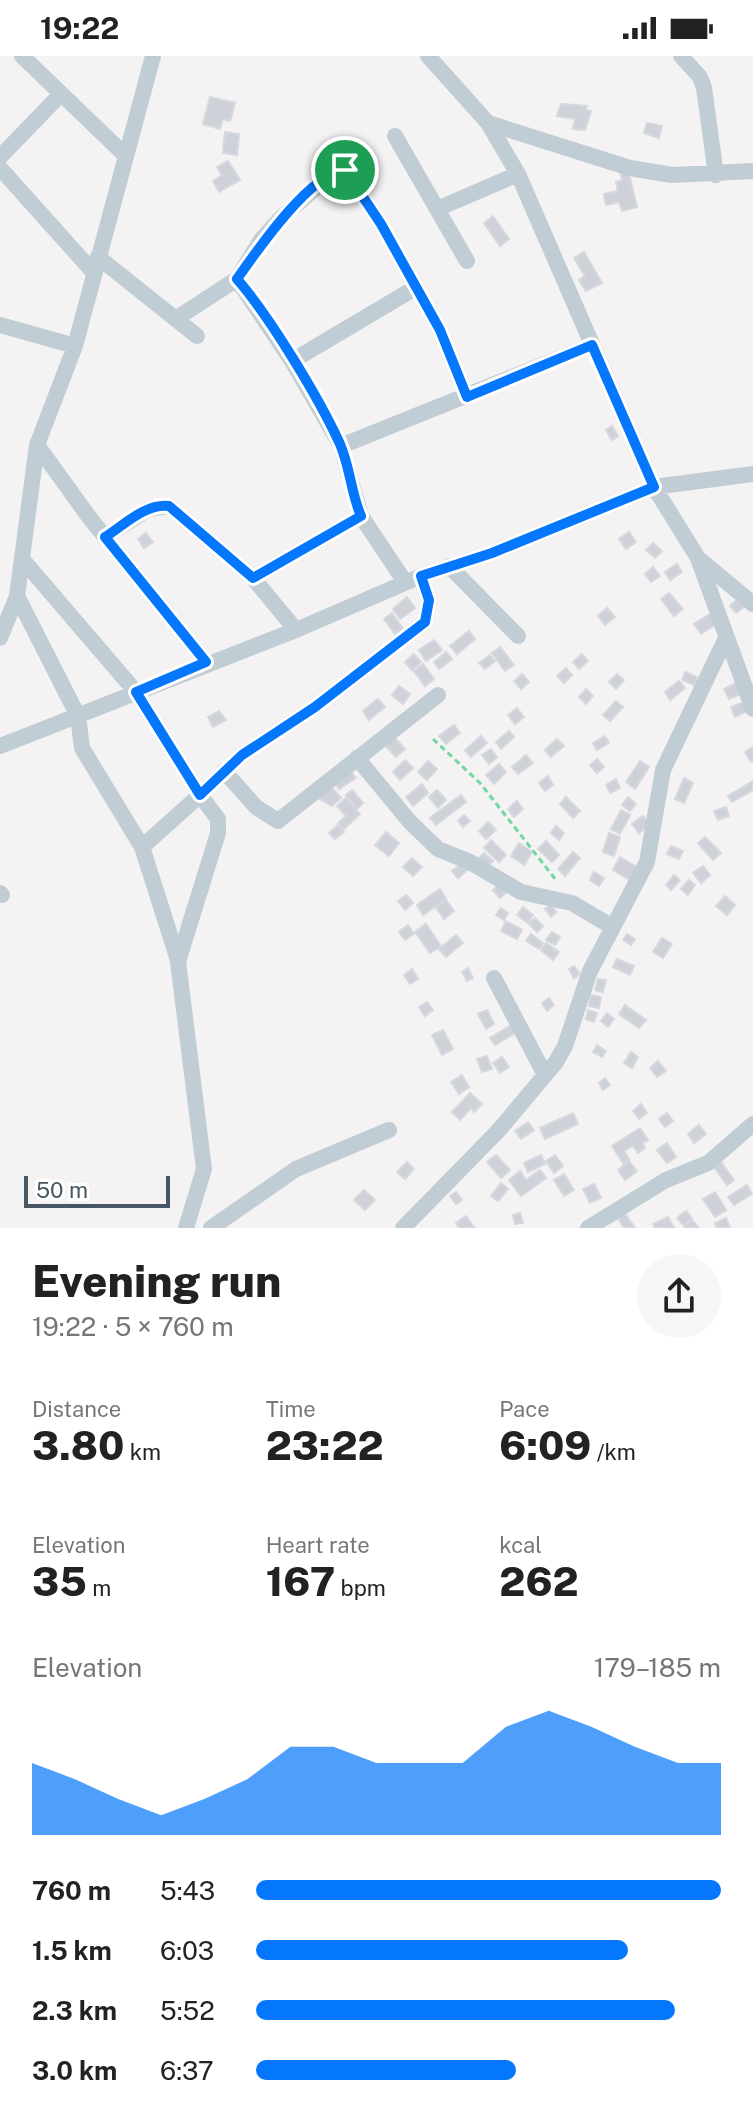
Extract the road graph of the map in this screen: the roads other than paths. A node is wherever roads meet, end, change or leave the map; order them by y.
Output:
1 (22, 56) edge
2 (153, 56) edge
3 (428, 56) edge
4 (681, 56) edge
5 (61, 94) junction
6 (488, 123) junction
7 (395, 136) dead end
8 (125, 155) junction
9 (0, 157) edge
10 (0, 168) edge
11 (753, 171) edge
12 (518, 174) junction
13 (716, 175) junction
14 (437, 209) junction
15 (467, 261) dead end
16 (96, 265) junction
17 (237, 279) junction
18 (415, 288) junction
19 (177, 318) junction
20 (0, 325) edge
21 (197, 336) dead end
22 (592, 345) junction
23 (75, 346) junction
24 (292, 361) junction
25 (467, 397) junction
26 (37, 445) junction
27 (341, 446) junction
28 (753, 474) edge
29 (654, 487) junction
30 (361, 516) junction
31 (105, 537) junction
32 (698, 558) junction
33 (22, 559) junction
34 (449, 566) junction
35 (253, 578) junction
36 (413, 579) junction
37 (17, 596) junction
38 (753, 604) edge
39 (296, 630) junction
40 (518, 636) dead end
41 (0, 638) edge
42 (726, 638) junction
43 (206, 662) junction
44 (136, 692) junction
45 (438, 695) dead end
46 (753, 709) edge
47 (78, 716) junction
48 (0, 746) edge
49 (357, 758) junction
50 (224, 771) junction
51 (200, 795) junction
52 (142, 847) junction
53 (611, 926) junction
54 (178, 962) junction
55 (494, 978) dead end
56 (545, 1075) junction
57 (753, 1124) edge
58 (389, 1130) dead end
59 (186, 1228) edge
60 (211, 1228) edge
61 (403, 1228) edge
62 (588, 1228) edge

1 - 5 street
2 - 8 street
3 - 6 street
4 - 13 street
5 - 8 street
5 - 9 street
6 - 12 street
6 - 13 street
7 - 14 street
8 - 16 street
10 - 16 street
11 - 13 street
12 - 14 street
12 - 22 street
14 - 15 street
16 - 19 street
16 - 23 street
17 - 18 street
17 - 19 street
17 - 24 street
18 - 24 street
18 - 25 street
19 - 21 street
20 - 23 street
22 - 25 street
22 - 29 street
23 - 26 street
24 - 27 street
25 - 27 street
26 - 31 street
26 - 33 street
27 - 30 street
28 - 29 street
29 - 32 street
29 - 34 street
30 - 35 street
30 - 36 street
31 - 35 street
31 - 43 street
32 - 38 street
32 - 42 street
33 - 37 street
33 - 44 street
34 - 36 street
34 - 40 street
35 - 39 street
36 - 39 street
36 - 50 street
37 - 41 street
37 - 47 street
39 - 43 street
42 - 46 street
42 - 53 street
43 - 44 street
44 - 47 street
44 - 51 street
45 - 49 street
47 - 48 street
47 - 52 street
49 - 50 street
49 - 53 street
50 - 51 street
51 - 52 street
51 - 54 street
52 - 54 street
53 - 56 street
54 - 59 street
55 - 56 street
56 - 61 street
57 - 62 street
58 - 60 street

